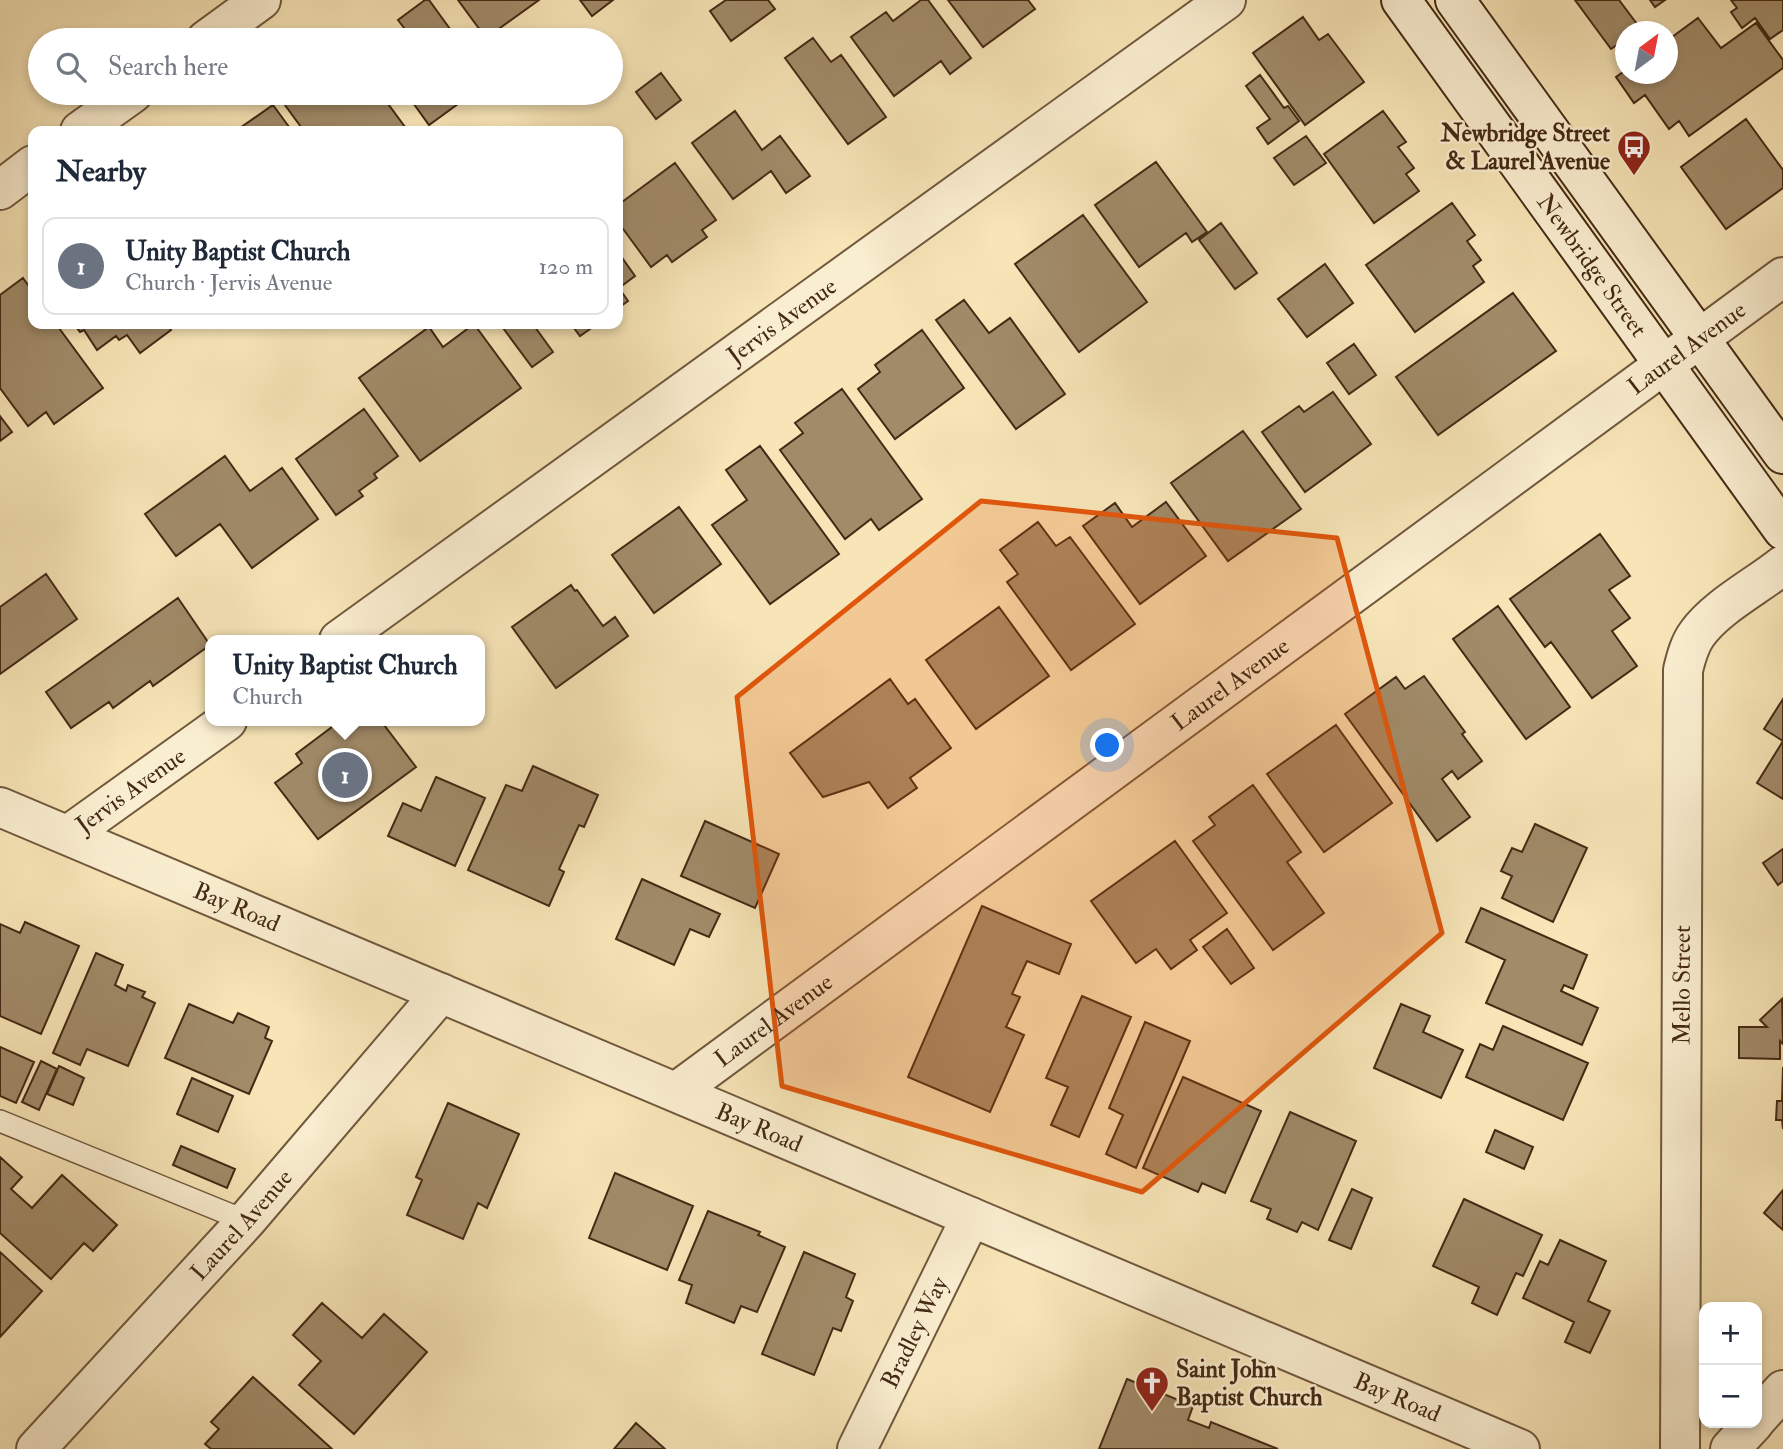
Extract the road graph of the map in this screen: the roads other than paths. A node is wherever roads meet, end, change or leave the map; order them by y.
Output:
1 (261, 0) edge
2 (1226, 0) edge
3 (1401, 0) edge
4 (1455, 0) edge
5 (222, 28) edge
6 (116, 105) edge
7 (87, 126) edge
8 (28, 169) edge
9 (0, 190) edge
10 (1783, 277) edge
11 (1699, 339) junction
12 (1664, 364) junction
13 (1783, 454) edge
14 (1783, 530) edge
15 (1783, 565) edge
16 (346, 635) edge
17 (220, 726) edge
18 (0, 807) edge
19 (68, 835) junction
20 (441, 993) junction
21 (676, 1092) junction
22 (0, 1121) edge
23 (971, 1217) junction
24 (246, 1221) junction
25 (1783, 1390) edge
26 (1762, 1413) edge
27 (1749, 1428) edge
28 (36, 1449) edge
29 (857, 1449) edge
30 (1520, 1449) edge
31 (1680, 1449) edge
32 (1730, 1449) edge

1 - 5 street
2 - 16 street, Jervis Avenue
3 - 12 street, Newbridge Street
4 - 11 street, Newbridge Street
6 - 7 street
8 - 9 street
10 - 11 street, Laurel Avenue
11 - 12 street, Laurel Avenue
11 - 13 street, Newbridge Street
12 - 14 street, Newbridge Street
12 - 21 street, Laurel Avenue
15 - 31 street, Mello Street
17 - 19 street, Jervis Avenue
18 - 19 street, Bay Road
19 - 20 street, Bay Road
20 - 21 street, Bay Road
20 - 24 street, Laurel Avenue
21 - 23 street, Bay Road
22 - 24 lane
23 - 29 street, Bradley Way
23 - 30 street, Bay Road
24 - 28 street, Laurel Avenue
25 - 26 street
27 - 32 street

